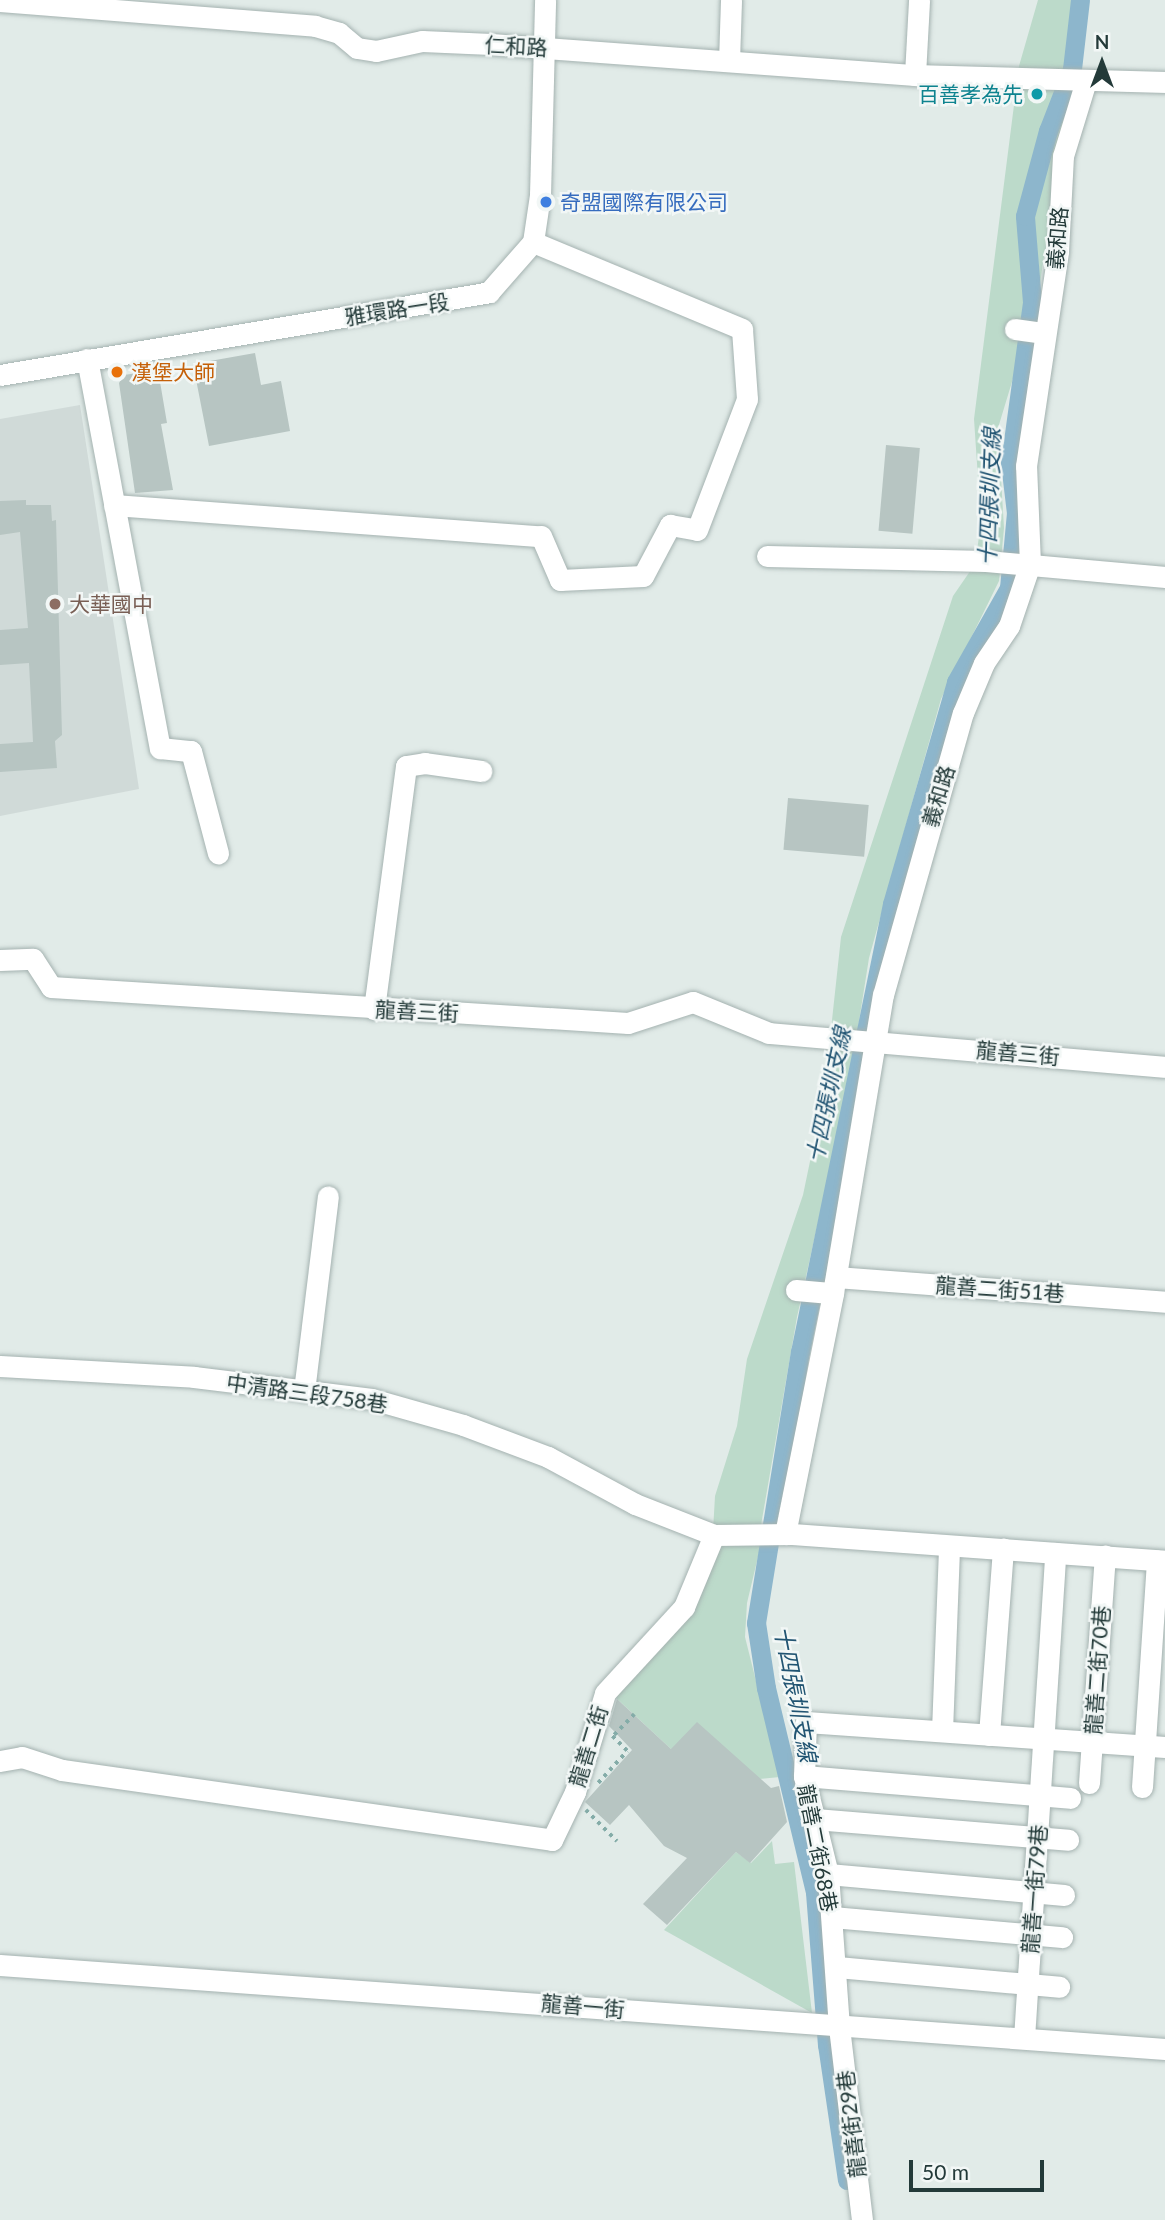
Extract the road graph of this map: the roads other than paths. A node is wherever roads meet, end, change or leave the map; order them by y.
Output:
1 (545, 0) edge
2 (731, 0) edge
3 (919, 0) edge
4 (0, 1) edge
5 (544, 47) junction
6 (729, 61) junction
7 (915, 75) junction
8 (1086, 81) junction
9 (1165, 82) edge
10 (533, 242) junction
11 (1015, 329) dead end
12 (1045, 333) junction
13 (87, 359) junction
14 (0, 375) edge
15 (114, 505) junction
16 (767, 556) dead end
17 (1026, 564) junction
18 (1165, 577) edge
19 (481, 771) dead end
20 (218, 853) dead end
21 (0, 960) edge
22 (374, 1009) junction
23 (874, 1039) junction
24 (1165, 1067) edge
25 (328, 1196) dead end
26 (835, 1285) junction
27 (796, 1290) dead end
28 (1165, 1302) edge
29 (0, 1366) edge
30 (304, 1391) junction
31 (785, 1534) junction
32 (714, 1535) junction
33 (949, 1546) junction
34 (1003, 1549) junction
35 (1055, 1553) junction
36 (1105, 1556) junction
37 (1161, 1560) edge
38 (942, 1731) junction
39 (989, 1735) junction
40 (1044, 1739) junction
41 (1092, 1742) junction
42 (1155, 1746) edge
43 (0, 1761) edge
44 (804, 1776) junction
45 (1089, 1783) dead end
46 (1142, 1787) dead end
47 (1040, 1795) junction
48 (1070, 1798) dead end
49 (815, 1819) junction
50 (1037, 1837) junction
51 (1068, 1840) dead end
52 (828, 1874) junction
53 (1034, 1892) junction
54 (1064, 1895) dead end
55 (832, 1917) junction
56 (1031, 1934) junction
57 (1062, 1937) dead end
58 (0, 1965) edge
59 (837, 1967) junction
60 (1028, 1984) junction
61 (1059, 1987) dead end
62 (837, 2027) junction
63 (1024, 2038) junction
64 (1165, 2049) edge
65 (862, 2220) edge

1 - 5 street
2 - 6 street
3 - 7 street
4 - 5 street, 仁和路
5 - 6 street, 仁和路
5 - 10 street
6 - 7 street, 仁和路
7 - 8 street, 仁和路
8 - 9 street
8 - 12 street, 義和路
10 - 13 street, 雅環路一段
10 - 15 street
11 - 12 street
12 - 17 street, 義和路
13 - 14 street, 雅環路一段
13 - 15 street
15 - 20 street
16 - 17 street
17 - 18 street
17 - 23 street, 義和路
19 - 22 street
21 - 22 street, 龍善三街
22 - 23 street, 龍善三街
23 - 24 street, 龍善三街
23 - 26 street
25 - 30 street
26 - 27 street, 龍善二街51巷
26 - 28 street, 龍善二街51巷
26 - 31 street
29 - 30 street, 中清路三段758巷
30 - 32 street, 中清路三段758巷
31 - 32 street
31 - 33 street
32 - 43 street, 龍善二街
33 - 34 street
33 - 38 street
34 - 35 street
34 - 39 street
35 - 36 street
35 - 40 street
36 - 37 street
36 - 41 street, 龍善二街70巷
37 - 42 street
38 - 39 street, 龍善二街68巷
38 - 44 street, 龍善二街68巷
39 - 40 street, 龍善二街68巷
40 - 41 street, 龍善二街68巷
40 - 47 street, 龍善一街79巷
41 - 42 street, 龍善二街68巷
41 - 45 street, 龍善二街70巷
42 - 46 street
44 - 47 street
44 - 49 street, 龍善二街68巷
47 - 48 street
47 - 50 street, 龍善一街79巷
49 - 50 street
49 - 52 street, 龍善二街68巷
50 - 51 street
50 - 53 street, 龍善一街79巷
52 - 53 street
52 - 55 street, 龍善二街68巷
53 - 54 street
53 - 56 street, 龍善一街79巷
55 - 56 street
55 - 59 street, 龍善二街68巷
56 - 57 street
56 - 60 street, 龍善一街79巷
58 - 62 street, 龍善一街
59 - 60 street
59 - 62 street, 龍善二街68巷
60 - 61 street
60 - 63 street, 龍善一街79巷
62 - 63 street, 龍善一街
62 - 65 street, 龍善街29巷
63 - 64 street, 龍善一街

